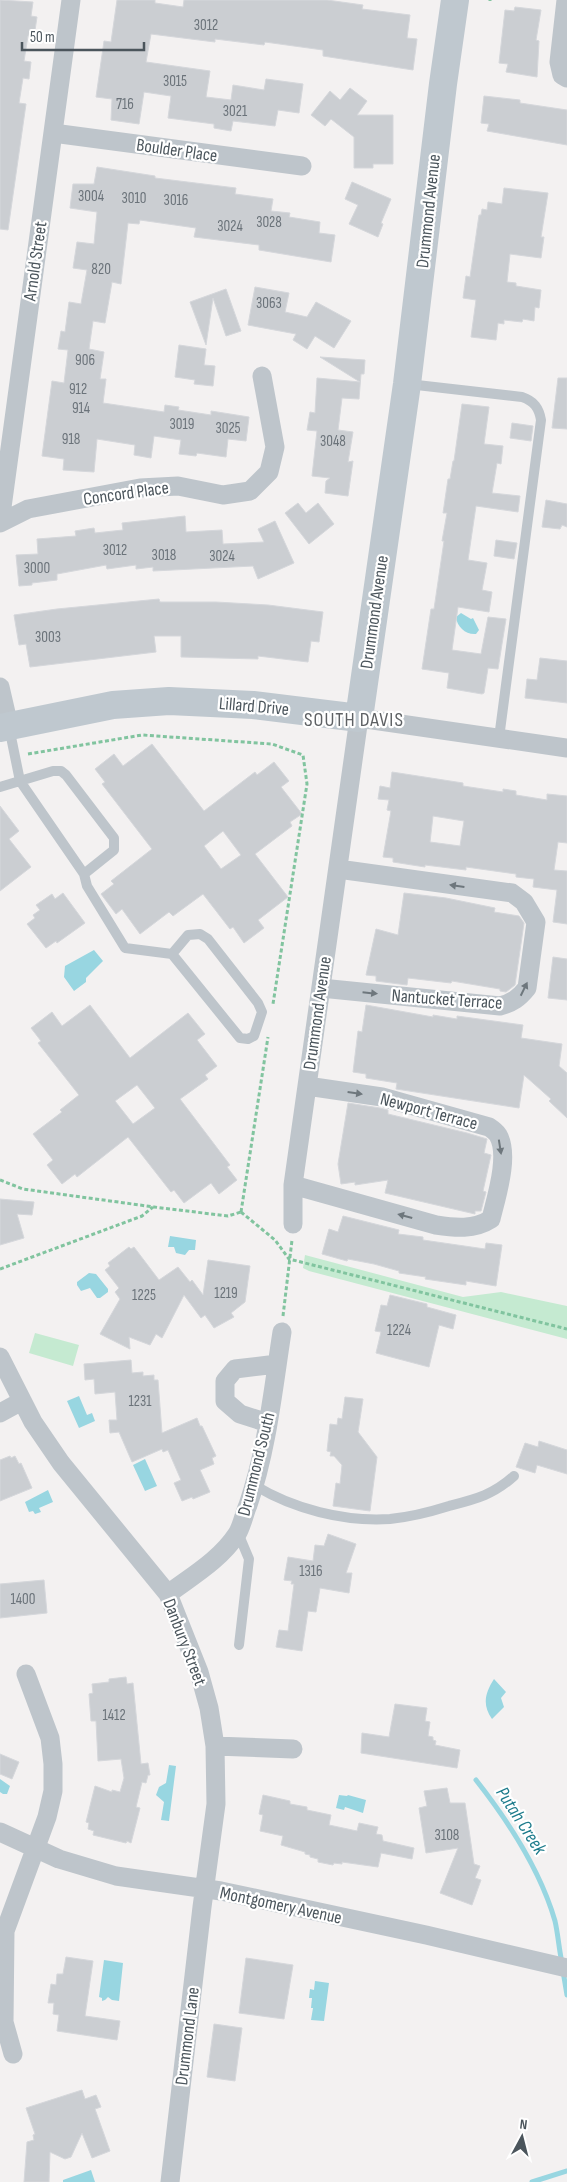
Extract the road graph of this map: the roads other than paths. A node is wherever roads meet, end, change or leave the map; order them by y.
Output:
1 (71, 0) edge
2 (455, 0) edge
3 (566, 0) edge
4 (567, 78) edge
5 (53, 133) junction
6 (302, 166) dead end
7 (262, 376) dead end
8 (407, 384) junction
9 (0, 523) edge
10 (0, 687) edge
11 (359, 718) junction
12 (4, 727) edge
13 (498, 738) junction
14 (567, 748) edge
15 (20, 781) junction
16 (0, 787) edge
17 (338, 870) junction
18 (84, 874) junction
19 (172, 954) junction
20 (321, 988) junction
21 (307, 1086) junction
22 (293, 1186) junction
23 (293, 1224) road end
24 (282, 1332) road end
25 (0, 1357) edge
26 (277, 1364) junction
27 (22, 1401) junction
28 (0, 1413) edge
29 (268, 1423) junction
30 (514, 1476) dead end
31 (254, 1485) junction
32 (238, 1533) junction
33 (168, 1594) junction
34 (239, 1645) dead end
35 (26, 1674) dead end
36 (215, 1746) junction
37 (293, 1749) dead end
38 (0, 1832) edge
39 (36, 1847) junction
40 (205, 1889) junction
41 (567, 1968) edge
42 (13, 2054) dead end
43 (170, 2182) edge

1 - 5 street, Arnold Street
2 - 8 street, Drummond Avenue
3 - 4 street
5 - 6 street, Boulder Place
5 - 9 street, Arnold Street
7 - 9 street, Concord Place
8 - 11 street, Drummond Avenue
8 - 13 lane
10 - 12 street
11 - 12 street, Lillard Drive
11 - 13 street, Lillard Drive
11 - 17 street, Drummond Avenue
12 - 15 lane
13 - 14 street, Lillard Drive
15 - 16 lane
15 - 18 lane
15 - 18 lane
17 - 20 street, Drummond Avenue
20 -> 17 street, Nantucket Terrace
18 - 19 lane
19 - 19 lane
20 - 21 street, Drummond Avenue
21 - 22 street, Drummond Avenue
21 -> 22 street, Newport Terrace
22 - 23 street, Drummond Avenue
24 - 26 street, Drummond South
25 - 27 street, Danbury Street
26 - 29 street, Drummond South
26 - 29 street
27 - 28 street
27 - 33 street, Danbury Street
29 - 31 street, Drummond South
30 - 31 lane
31 - 32 street, Drummond South
32 - 33 street, Drummond South
32 - 34 lane
33 - 36 street, Danbury Street
35 - 39 street
36 - 37 street
36 - 40 street, Danbury Street
38 - 39 street, Montgomery Avenue
39 - 40 street, Montgomery Avenue
39 - 42 street
40 - 41 street, Montgomery Avenue
40 - 43 street, Drummond Lane

